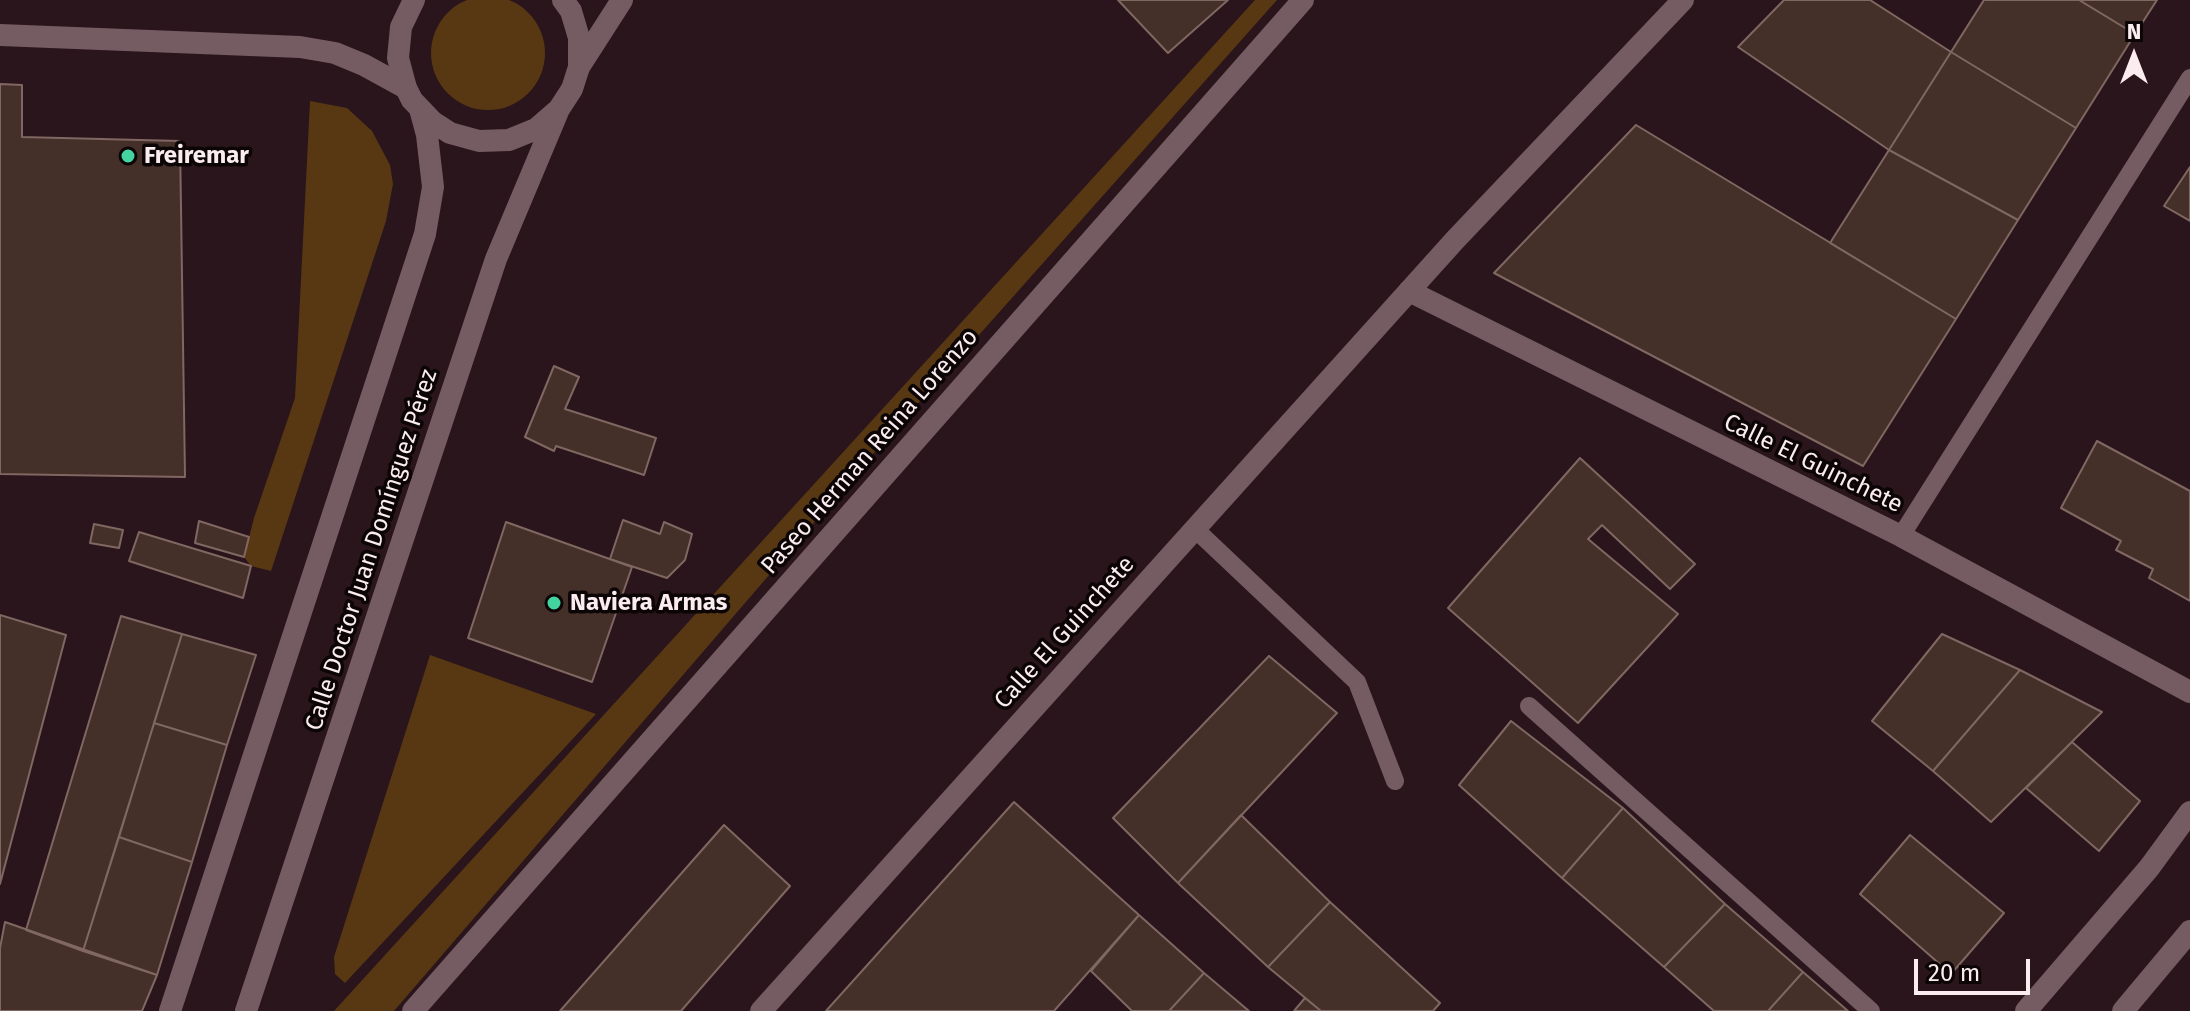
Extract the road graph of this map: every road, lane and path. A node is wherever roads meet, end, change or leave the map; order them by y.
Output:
1 (414, 0) edge
2 (563, 0) edge
3 (622, 0) edge
4 (1303, 0) edge
5 (1683, 0) edge
6 (0, 35) edge
7 (579, 67) junction
8 (2190, 78) edge
9 (406, 88) junction
10 (420, 109) junction
11 (559, 109) junction
12 (1409, 291) junction
13 (1194, 528) junction
14 (1901, 536) junction
15 (2190, 692) edge
16 (1529, 706) dead end
17 (1395, 781) dead end
18 (2190, 812) edge
19 (2190, 930) edge
20 (170, 1011) edge
21 (246, 1011) edge
22 (413, 1011) edge
23 (761, 1011) edge
24 (1871, 1011) edge
25 (2026, 1011) edge
26 (2123, 1011) edge

1 - 9 street
2 - 7 street
3 - 7 street
4 - 22 street, Paseo Herman Reina Lorenzo
5 - 12 street, Calle El Guinchete
6 - 9 street
7 - 11 street, Calle Doctor Juan Domínguez Pérez
8 - 14 lane
9 - 10 street
10 - 11 street
10 - 20 street, Calle Doctor Juan Domínguez Pérez
11 - 21 street, Calle Doctor Juan Domínguez Pérez
12 - 13 street, Calle El Guinchete
12 - 14 street, Calle El Guinchete
13 - 17 lane
13 - 23 street, Calle El Guinchete
14 - 15 street, Calle El Guinchete
16 - 24 lane
18 - 25 street
19 - 26 street

